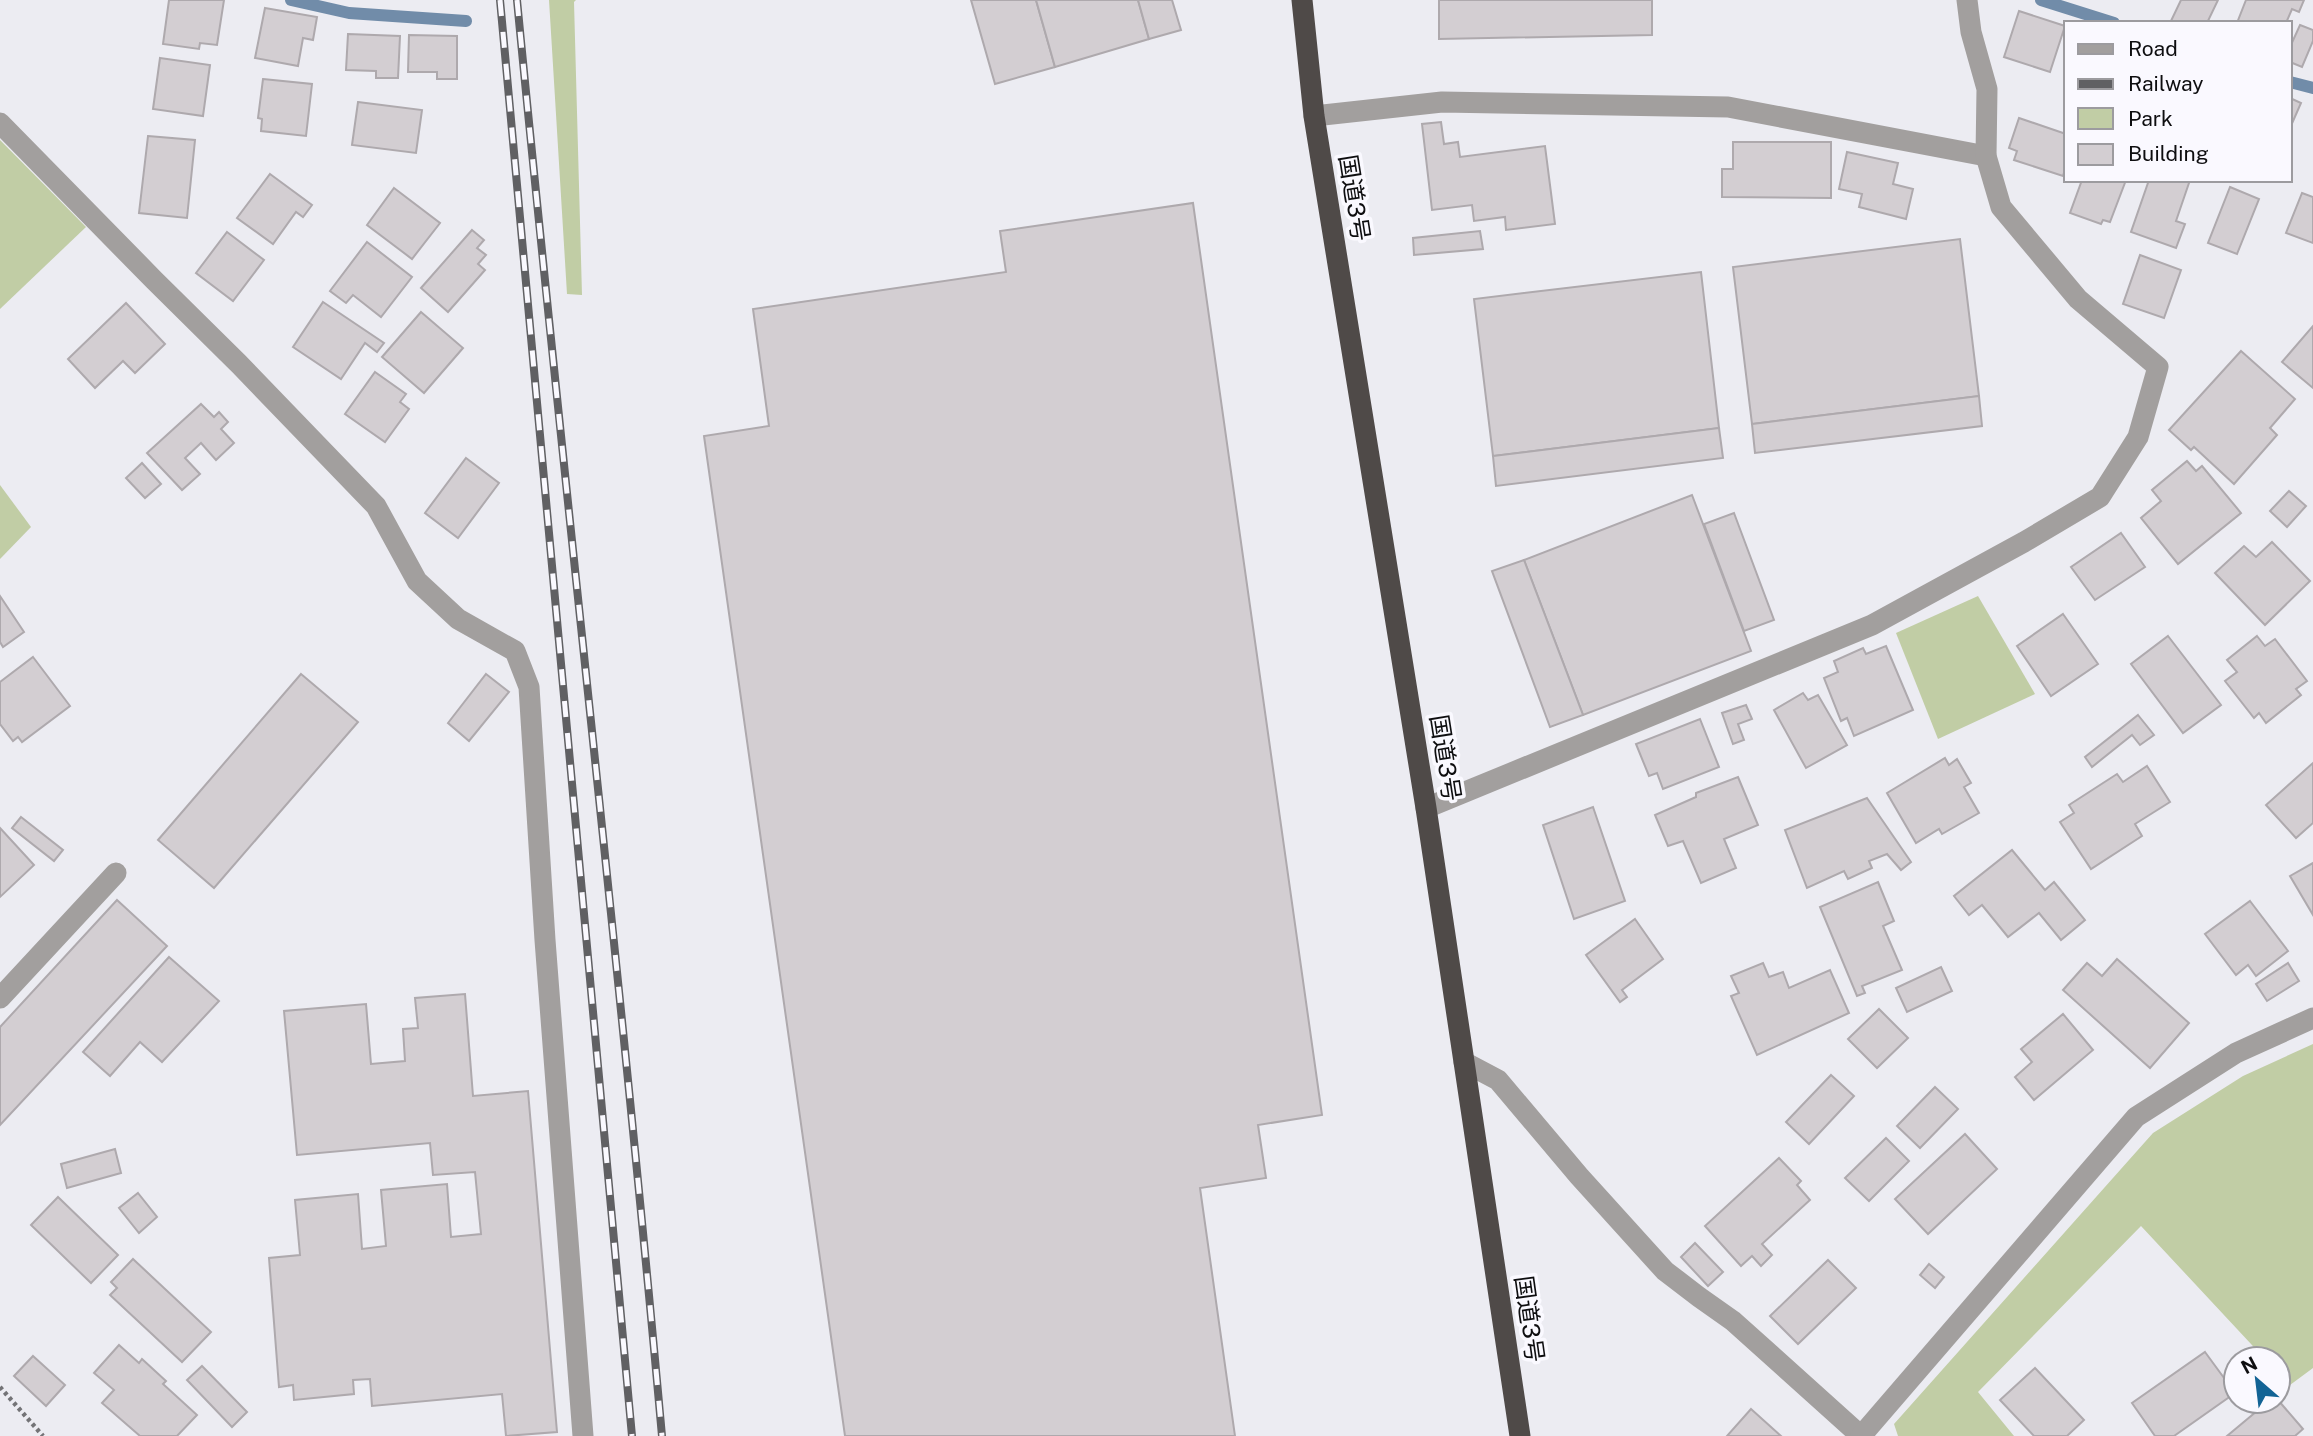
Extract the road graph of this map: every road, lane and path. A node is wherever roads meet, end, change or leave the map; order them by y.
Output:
1 (1292, 0) edge
2 (1302, 0) edge
3 (1967, 0) edge
4 (1312, 89) junction
5 (1314, 116) junction
6 (0, 123) edge
7 (1986, 156) junction
8 (1426, 808) junction
9 (116, 873) dead end
10 (0, 998) edge
11 (2313, 1018) edge
12 (1464, 1062) junction
13 (0, 1387) edge
14 (43, 1436) edge
15 (583, 1436) edge
16 (1520, 1436) edge
17 (1861, 1436) edge

1 - 4 highway, 国道3号
2 - 4 highway, 国道3号
3 - 7 street
4 - 5 highway, 国道3号
5 - 7 street
5 - 8 highway, 国道3号
6 - 15 street
7 - 8 street
8 - 12 highway, 国道3号
9 - 10 street
11 - 17 street
12 - 16 highway, 国道3号
12 - 17 street
13 - 14 path

